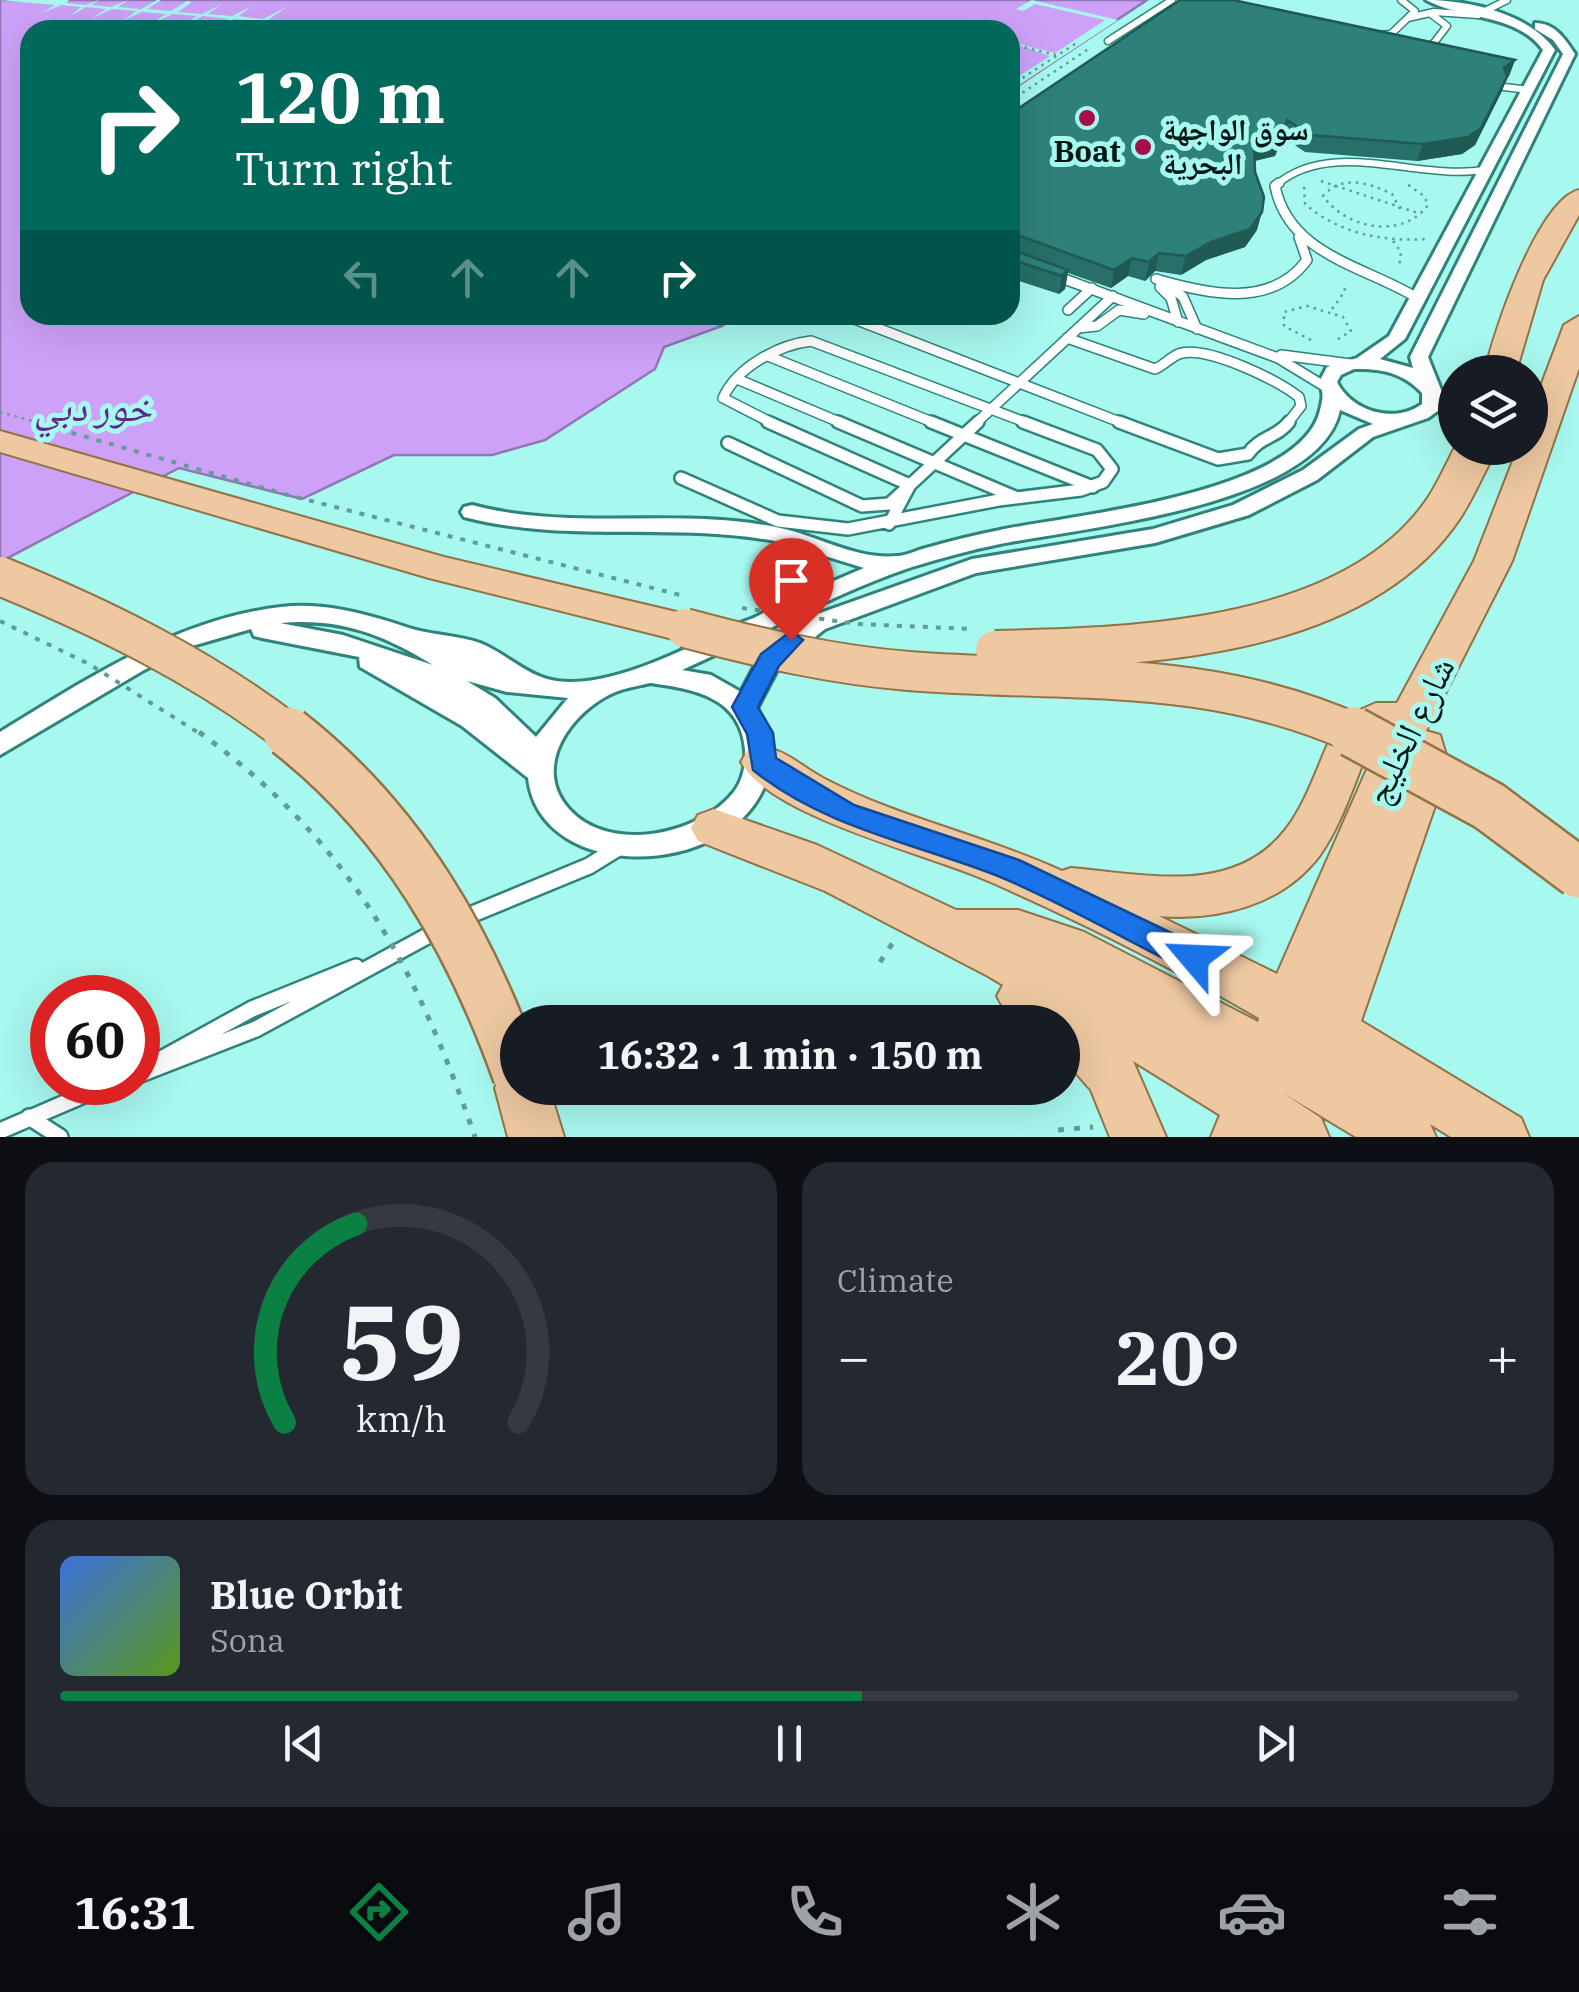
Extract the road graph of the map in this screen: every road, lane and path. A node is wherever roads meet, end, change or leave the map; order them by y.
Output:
1 (1172, 0) edge
2 (1401, 0) edge
3 (1454, 0) edge
4 (1507, 0) edge
5 (1431, 7) edge
6 (1487, 13) junction
7 (1408, 18) junction
8 (1373, 34) edge
9 (1108, 41) dead end
10 (1078, 42) dead end
11 (1020, 47) edge
12 (1090, 48) dead end
13 (1430, 48) edge
14 (1056, 56) junction
15 (1020, 79) edge
16 (1503, 88) edge
17 (1527, 93) junction
18 (1020, 94) edge
19 (1489, 169) junction
20 (1294, 170) junction
21 (1322, 175) dead end
22 (1314, 178) junction
23 (1398, 180) dead end
24 (1333, 186) junction
25 (1579, 198) edge
26 (1400, 209) junction
27 (1423, 214) junction
28 (1454, 234) junction
29 (1298, 235) junction
30 (1393, 240) junction
31 (1344, 260) junction
32 (1043, 271) edge
33 (1153, 280) junction
34 (1398, 284) junction
35 (1092, 288) junction
36 (1113, 296) junction
37 (1419, 299) junction
38 (1068, 310) dead end
39 (1331, 311) junction
40 (1178, 322) junction
41 (869, 325) edge
42 (1579, 325) edge
43 (1078, 328) junction
44 (1197, 329) junction
45 (1067, 338) junction
46 (1315, 341) dead end
47 (1326, 342) dead end
48 (1258, 350) junction
49 (1505, 355) edge
50 (768, 356) junction
51 (1356, 363) junction
52 (736, 379) junction
53 (1018, 384) junction
54 (1426, 386) junction
55 (1331, 392) junction
56 (990, 410) junction
57 (0, 412) edge
58 (1400, 420) junction
59 (963, 436) junction
60 (0, 441) edge
61 (728, 443) dead end
62 (935, 462) junction
63 (1467, 465) edge
64 (681, 478) dead end
65 (910, 485) junction
66 (1094, 486) junction
67 (1015, 497) junction
68 (472, 512) dead end
69 (889, 524) junction
70 (795, 538) junction
71 (905, 562) junction
72 (0, 576) edge
73 (738, 608) dead end
74 (687, 612) junction
75 (764, 620) junction
76 (0, 621) edge
77 (986, 630) dead end
78 (199, 633) junction
79 (650, 674) junction
80 (597, 688) junction
81 (745, 707) junction
82 (1410, 719) junction
83 (0, 744) edge
84 (763, 762) junction
85 (539, 766) junction
86 (714, 828) junction
87 (623, 845) junction
88 (1579, 873) edge
89 (1044, 885) junction
90 (953, 931) junction
91 (500, 1028) edge
92 (1276, 1067) edge
93 (160, 1069) edge
94 (58, 1105) edge
95 (527, 1105) edge
96 (29, 1117) junction
97 (1377, 1129) edge
98 (0, 1132) edge
99 (1500, 1136) edge
100 (60, 1137) edge
101 (476, 1137) edge
102 (536, 1137) edge
103 (1138, 1137) edge
104 (1302, 1137) edge

1 - 9 lane
2 - 7 lane
3 - 6 street
4 - 6 lane
5 - 6 street
5 - 7 lane
5 - 13 lane
6 - 17 street
6 - 54 street
7 - 8 lane
10 - 14 path
11 - 14 path
12 - 18 path
14 - 15 path
16 - 17 lane
17 - 19 street
19 - 20 lane
19 - 28 street
20 - 22 path
20 - 29 lane
21 - 22 path
22 - 24 path
22 - 30 path
23 - 27 path
24 - 26 path
24 - 26 path
24 - 27 path
25 - 49 main road
26 - 27 path
28 - 30 path
28 - 37 street
29 - 31 lane
29 - 33 lane
30 - 34 path
31 - 34 lane
31 - 39 path
32 - 35 lane
33 - 40 lane
33 - 44 lane
34 - 37 lane
35 - 36 lane
35 - 38 lane
36 - 40 lane
36 - 43 lane
37 - 51 street
39 - 46 path
39 - 47 path
40 - 43 lane
40 - 44 lane
41 - 53 lane
42 - 82 main road, شارع الخليج
43 - 45 lane
44 - 48 lane
45 - 53 lane
45 - 53 lane
48 - 51 lane
48 - 55 lane
50 - 52 lane
50 - 56 lane
50 - 59 lane
51 - 54 street
51 - 55 street
52 - 62 lane
52 - 65 lane
53 - 56 lane
54 - 58 street
55 - 58 street
55 - 71 street
56 - 59 lane
56 - 66 lane
57 - 74 path, bridge
58 - 81 street
59 - 62 lane
59 - 66 lane
60 - 74 main road
61 - 65 lane
62 - 65 lane
62 - 67 lane
63 - 74 main road, bridge
64 - 69 lane
65 - 69 lane
66 - 67 lane
67 - 69 lane
68 - 70 street
70 - 71 street
70 - 75 street
71 - 75 street
72 - 91 main road, bridge
73 - 77 path, bridge
74 - 88 main road, bridge
75 - 79 street
76 - 101 path, bridge
78 - 80 street
78 - 83 street
78 - 85 street
79 - 80 street
79 - 81 street
80 - 85 street
81 - 84 street
82 - 89 main road
82 - 92 main road
84 - 86 street
84 - 89 main road
85 - 87 street
86 - 87 street
86 - 90 main road
87 - 93 lane
89 - 92 main road
90 - 92 main road
90 - 103 main road
92 - 97 main road
92 - 97 main road
92 - 99 main road
92 - 104 main road
94 - 96 lane
95 - 102 main road
96 - 98 lane
96 - 100 lane

